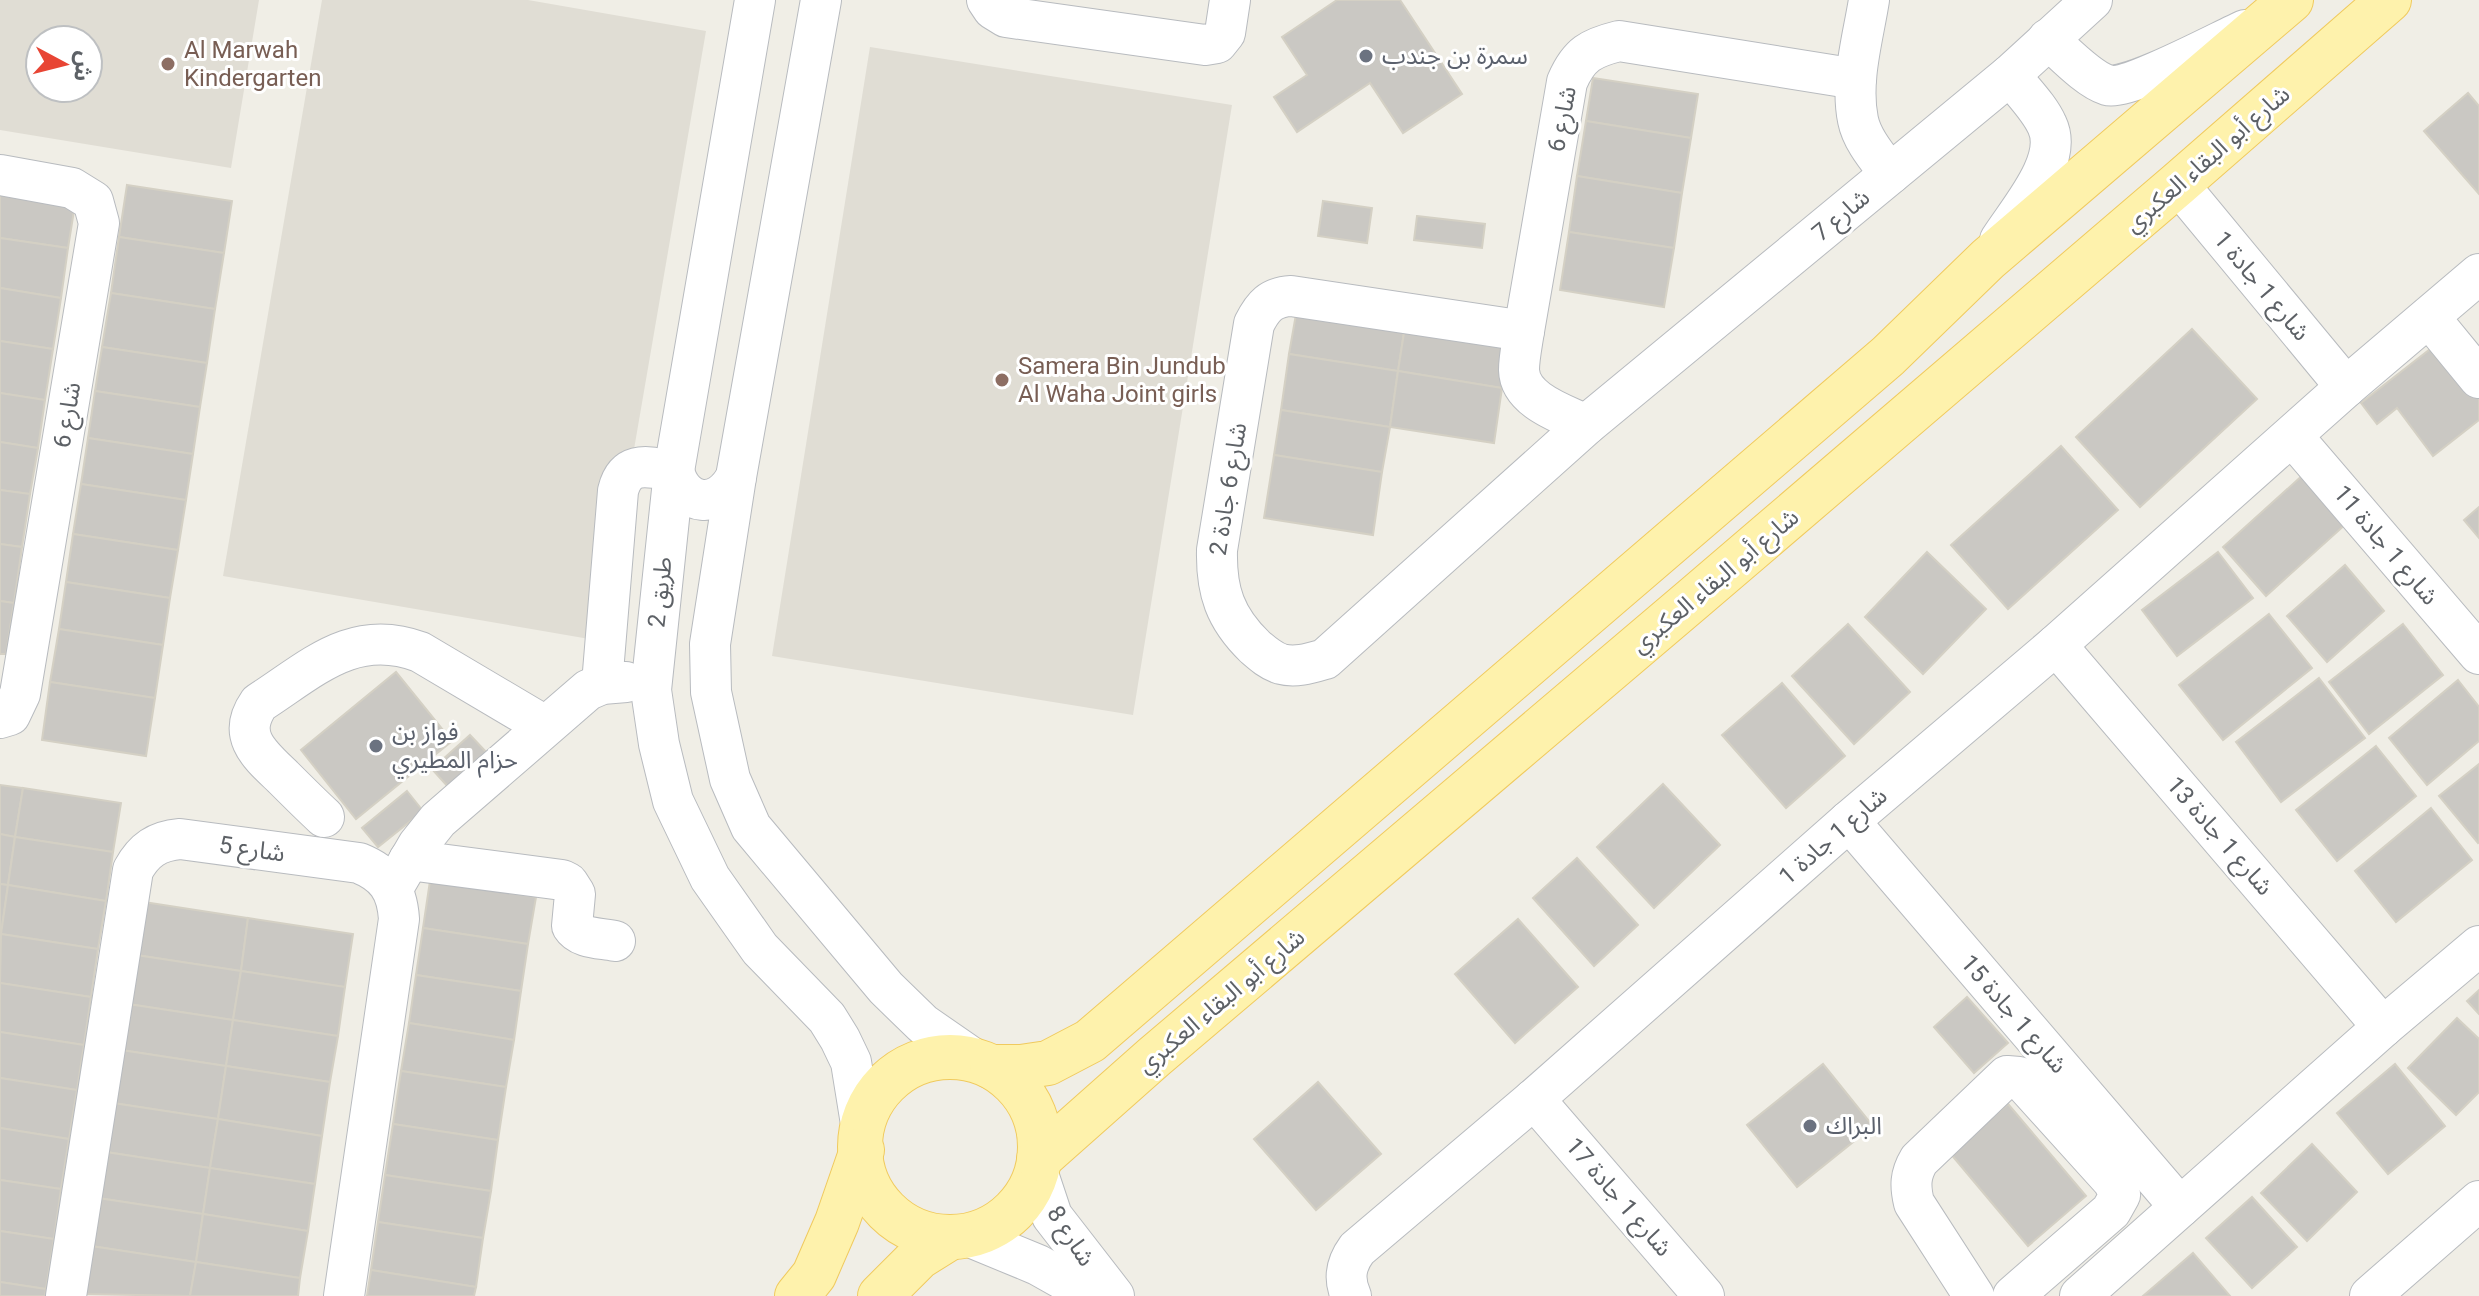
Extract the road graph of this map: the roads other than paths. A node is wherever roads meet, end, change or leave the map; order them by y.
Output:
1 (755, 0) edge
2 (821, 0) edge
3 (987, 0) edge
4 (1230, 0) edge
5 (1869, 0) edge
6 (2092, 0) edge
7 (2389, 0) edge
8 (2281, 9) edge
9 (2048, 39) junction
10 (2010, 75) junction
11 (1856, 79) junction
12 (740, 95) junction
13 (800, 106) junction
14 (1890, 174) junction
15 (0, 175) edge
16 (2178, 184) junction
17 (1988, 259) junction
18 (2479, 274) edge
19 (2429, 317) junction
20 (1524, 331) junction
21 (1888, 356) junction
22 (2479, 378) edge
23 (2346, 387) junction
24 (1586, 425) junction
25 (2293, 437) junction
26 (674, 471) junction
27 (736, 477) junction
28 (1692, 600) junction
29 (2056, 645) junction
30 (2479, 654) edge
31 (651, 680) junction
32 (602, 684) junction
33 (0, 718) edge
34 (545, 726) junction
35 (324, 817) dead end
36 (1849, 821) junction
37 (401, 874) junction
38 (615, 941) dead end
39 (2479, 946) edge
40 (2383, 1027) junction
41 (984, 1063) junction
42 (1534, 1099) junction
43 (862, 1140) junction
44 (1038, 1165) junction
45 (2479, 1201) edge
46 (2180, 1207) junction
47 (960, 1237) junction
48 (2375, 1295) edge
49 (66, 1296) edge
50 (344, 1296) edge
51 (797, 1296) edge
52 (880, 1296) edge
53 (1093, 1296) edge
54 (1114, 1296) edge
55 (1351, 1296) edge
56 (1704, 1296) edge
57 (1974, 1296) edge
58 (2013, 1296) edge
59 (2080, 1296) edge

1 - 12 street, طريق 2
2 - 13 street
3 - 4 street
5 - 11 street
6 - 9 street, شارع 7
7 - 16 main road, شارع أبو البقاء العكبري
8 - 9 street
8 - 17 main road
9 - 10 street, شارع 7
10 - 14 street, شارع 7
10 - 17 street
11 - 14 street
11 - 20 street, شارع 6
12 - 13 street
12 - 26 street, طريق 2
13 - 27 street
14 - 24 street, شارع 7
15 - 33 street, شارع 6
16 - 23 street, شارع 1 جادة 1
16 - 28 main road, شارع أبو البقاء العكبري
17 - 21 main road
18 - 19 street, شارع 1 جادة 1
19 - 22 street
19 - 23 street, شارع 1 جادة 1
20 - 24 street, شارع 6
20 - 24 street, شارع 6 جادة 2
21 - 28 main road
21 - 41 main road
23 - 25 street, شارع 1 جادة 1
25 - 29 street, شارع 1 جادة 1
25 - 30 street, شارع 1 جادة 11
26 - 27 street
26 - 31 street, طريق 2
26 - 32 street
27 - 41 street
28 - 44 main road, شارع أبو البقاء العكبري
29 - 36 street, شارع 1 جادة 1
29 - 40 street, شارع 1 جادة 13
31 - 32 street
31 - 43 street, طريق 2
32 - 34 street
34 - 35 street
34 - 37 street
36 - 42 street, شارع 1 جادة 1
36 - 46 street, شارع 1 جادة 15
37 - 38 street
37 - 49 street, شارع 5
37 - 50 street
39 - 40 street
40 - 46 street
41 - 43 main road
41 - 44 main road
42 - 55 street, شارع 1 جادة 1
42 - 56 street, شارع 1 جادة 17
43 - 47 main road
43 - 51 main road
44 - 47 main road
44 - 54 street, شارع 8
45 - 48 street
46 - 59 street
47 - 52 main road
47 - 53 street, شارع 8
57 - 58 street

